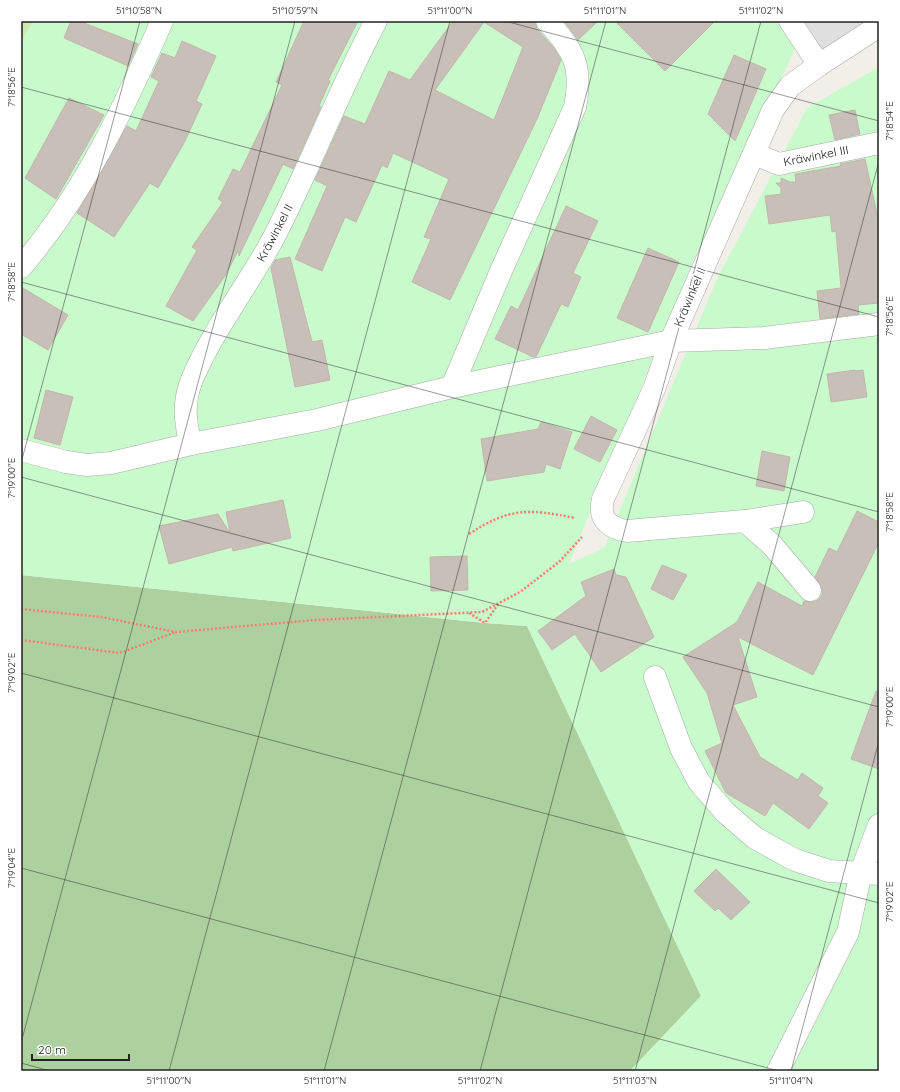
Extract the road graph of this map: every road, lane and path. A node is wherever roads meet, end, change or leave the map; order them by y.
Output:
1 (162, 21) edge
2 (376, 21) edge
3 (547, 21) edge
4 (790, 21) edge
5 (879, 26) edge
6 (819, 65) junction
7 (879, 143) edge
8 (754, 154) junction
9 (21, 267) edge
10 (879, 324) edge
11 (671, 341) junction
12 (452, 387) junction
13 (191, 444) junction
14 (21, 450) edge
15 (597, 512) junction
16 (803, 512) dead end
17 (745, 520) junction
18 (470, 534) dead end
19 (810, 590) dead end
20 (499, 603) junction
21 (21, 609) edge
22 (469, 613) junction
23 (176, 632) junction
24 (21, 640) edge
25 (655, 677) dead end
26 (879, 825) edge
27 (870, 873) edge
28 (778, 1071) edge

1 - 9 lane
2 - 13 lane, Kräwinkel II
3 - 12 lane
4 - 6 lane
5 - 6 lane, Kräwinkel II
6 - 8 lane, Kräwinkel II
7 - 8 lane, Kräwinkel III
8 - 11 lane, Kräwinkel II
10 - 11 lane
11 - 12 lane, Kräwinkel II
11 - 15 lane
12 - 13 lane, Kräwinkel II
13 - 14 lane, Kräwinkel II
15 - 17 lane
15 - 18 path
15 - 20 path
16 - 17 lane
17 - 19 lane
20 - 22 path
20 - 22 path
21 - 23 path
22 - 23 path
23 - 24 path
25 - 27 lane
26 - 27 lane
27 - 28 lane

